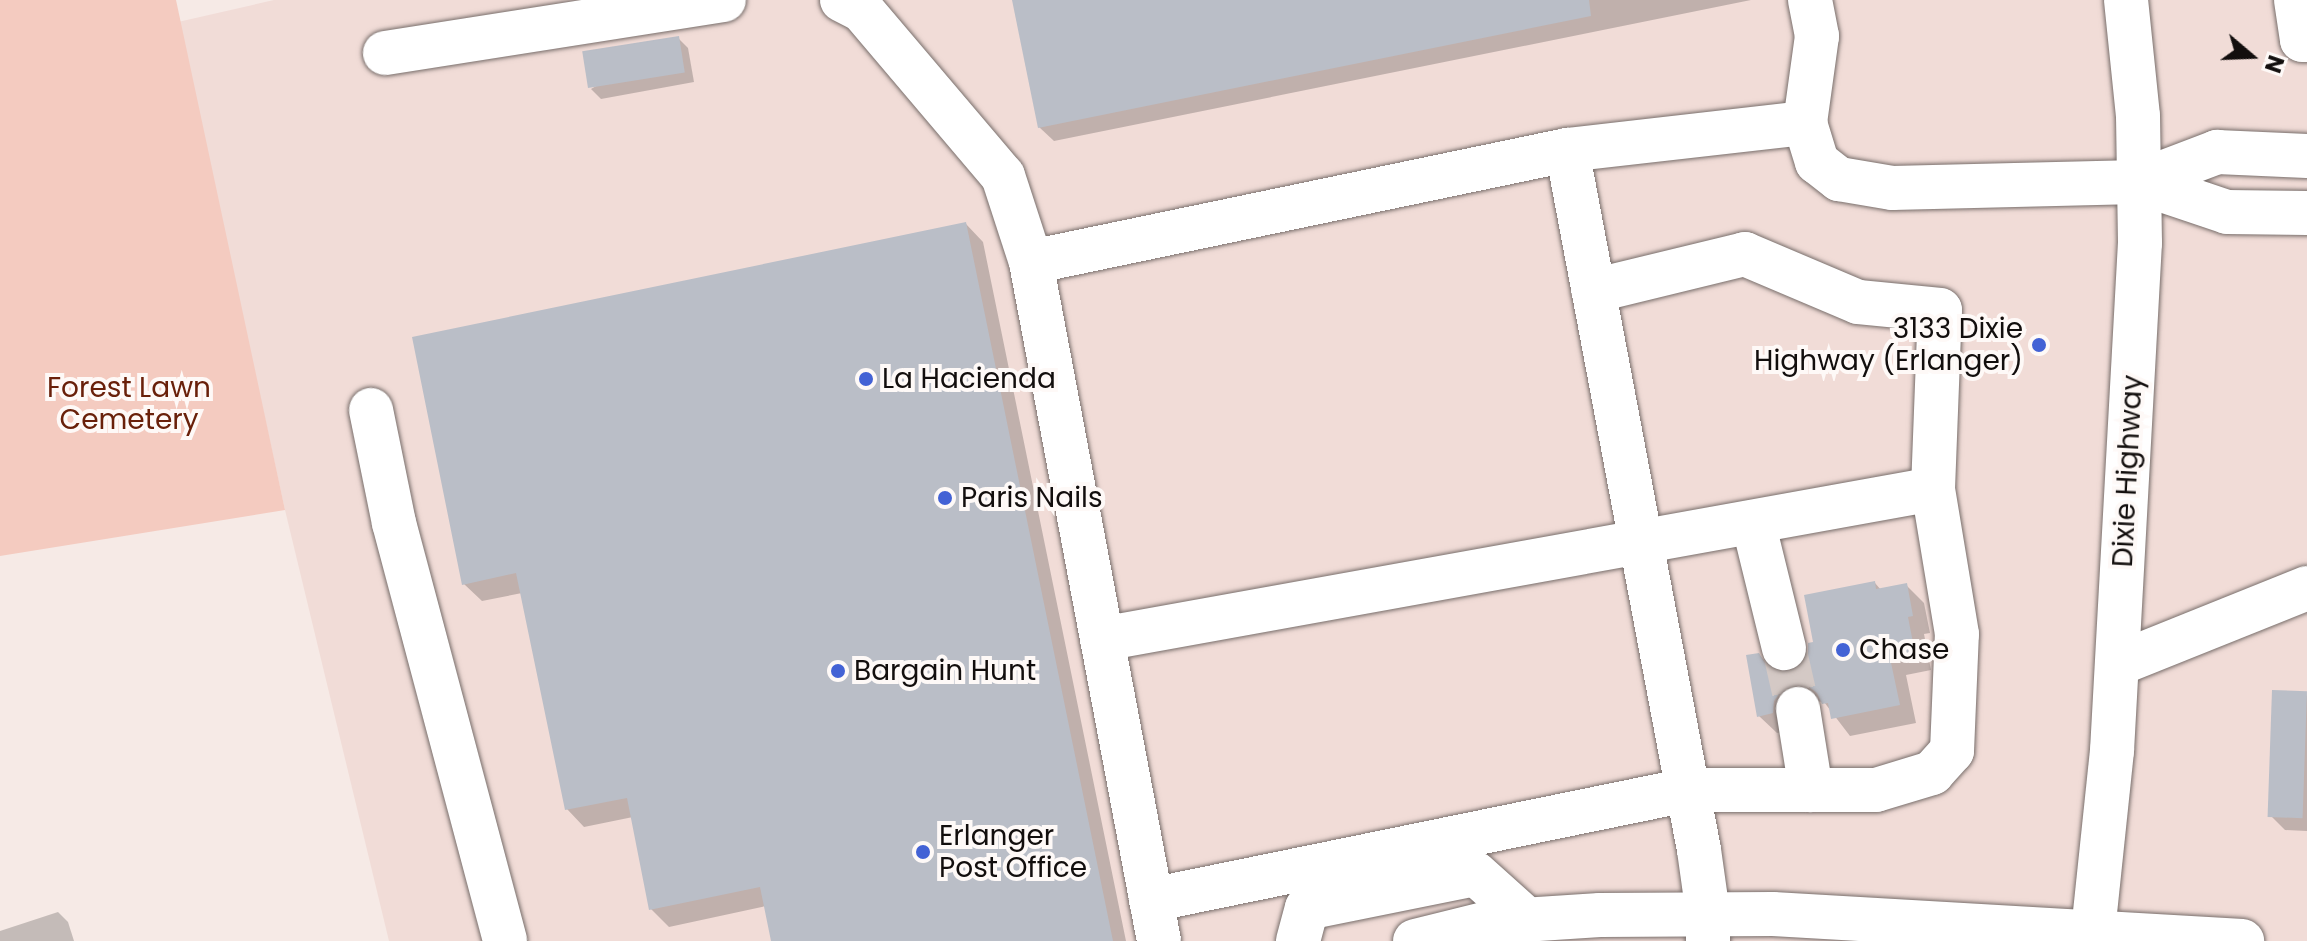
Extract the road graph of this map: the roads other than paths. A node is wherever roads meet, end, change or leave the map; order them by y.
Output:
1 (724, 0) edge
2 (842, 0) edge
3 (1810, 0) edge
4 (2126, 0) edge
5 (2296, 0) edge
6 (2307, 40) edge
7 (385, 53) dead end
8 (1805, 123) junction
9 (1567, 150) junction
10 (2307, 156) edge
11 (2138, 182) junction
12 (2307, 213) edge
13 (1031, 262) junction
14 (1593, 291) junction
15 (371, 410) dead end
16 (1933, 489) junction
17 (1753, 522) junction
18 (1640, 542) junction
19 (2307, 588) edge
20 (1102, 639) junction
21 (1784, 648) tunnel mouth
22 (2118, 664) junction
23 (1798, 709) tunnel mouth
24 (1687, 790) junction
25 (1811, 790) junction
26 (1155, 920) edge
27 (1527, 920) junction
28 (1708, 928) edge
29 (2092, 937) edge
30 (505, 941) edge
31 (1298, 941) edge
32 (1415, 941) edge
33 (2242, 941) edge

1 - 7 main road
2 - 13 main road
3 - 8 main road
4 - 11 main road, Dixie Highway
5 - 6 main road
8 - 9 main road
8 - 11 main road
9 - 13 main road
9 - 14 main road
10 - 11 main road
11 - 12 main road
11 - 22 main road, Dixie Highway
13 - 20 main road
14 - 16 main road
14 - 18 main road
15 - 30 main road
16 - 17 main road
16 - 25 main road
17 - 18 main road
17 - 21 main road
18 - 20 main road
18 - 24 main road
19 - 22 main road
20 - 26 main road
22 - 29 main road, Dixie Highway
23 - 25 main road
24 - 25 main road
24 - 26 main road
24 - 28 main road
27 - 28 main road
27 - 31 main road
27 - 32 main road
28 - 29 main road
29 - 33 main road

